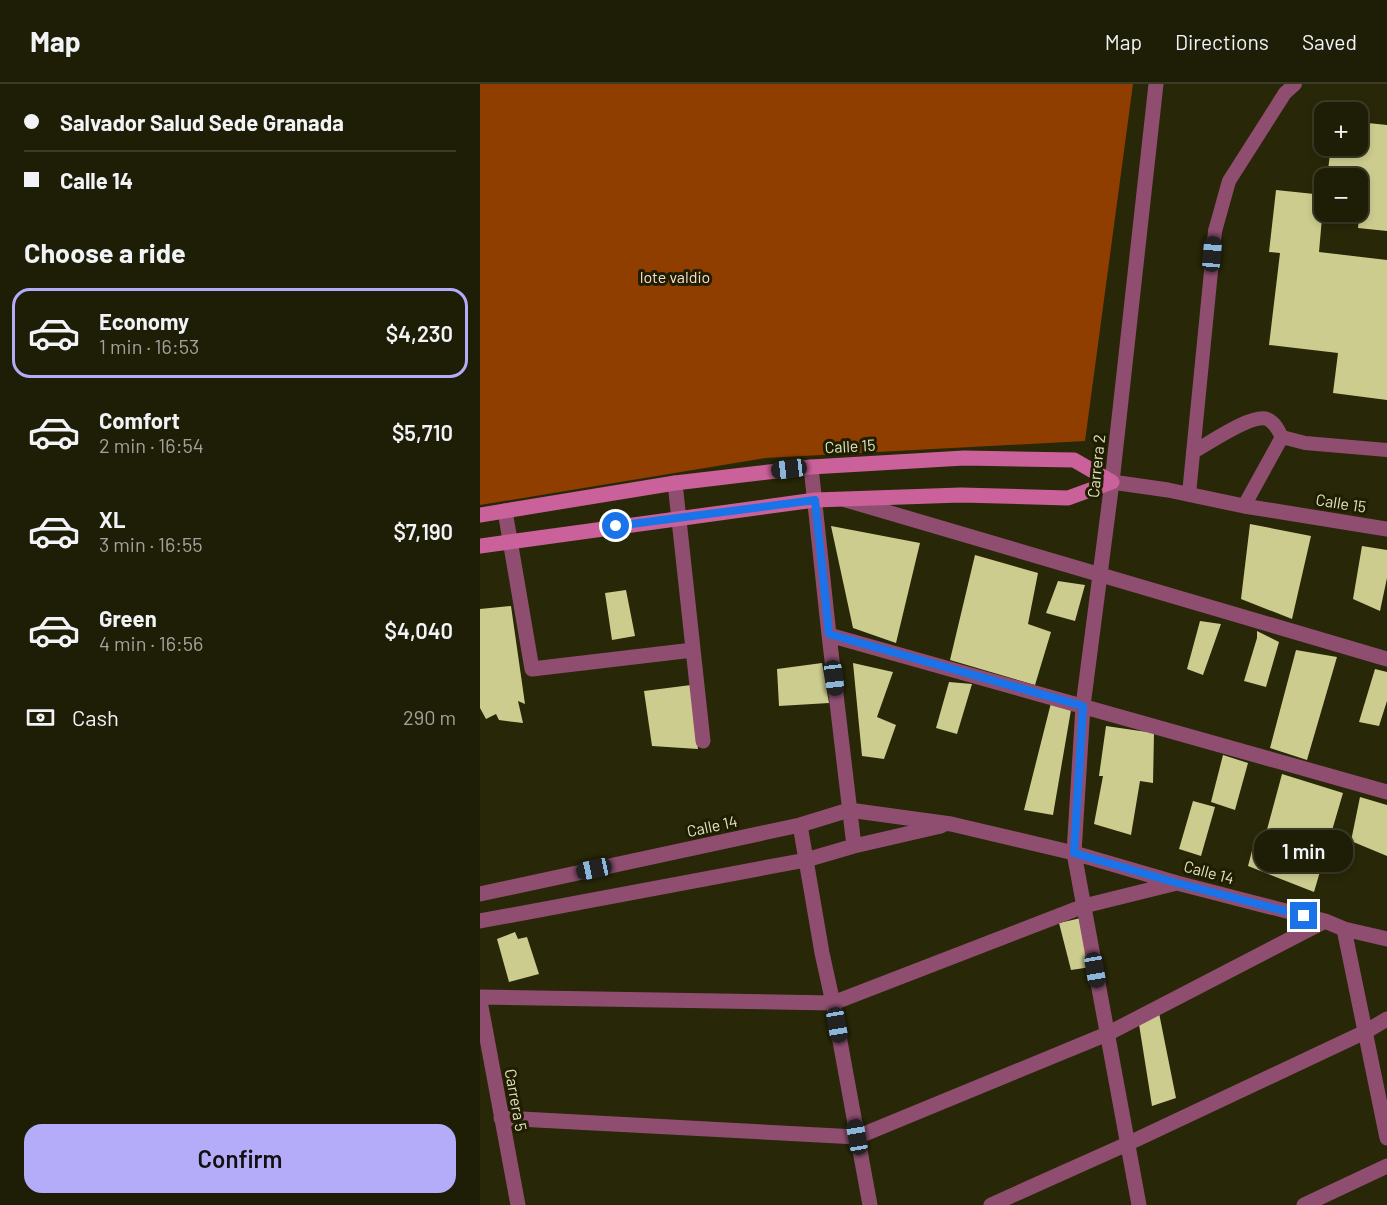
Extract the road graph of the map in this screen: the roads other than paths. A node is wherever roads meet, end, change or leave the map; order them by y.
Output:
1 (1156, 84) edge
2 (1295, 84) edge
3 (1282, 437) junction
4 (1387, 450) edge
5 (1193, 452) junction
6 (812, 467) junction
7 (1112, 482) junction
8 (675, 483) junction
9 (1189, 494) junction
10 (838, 498) junction
11 (815, 500) junction
12 (1244, 506) junction
13 (505, 511) junction
14 (480, 515) edge
15 (679, 518) junction
16 (1387, 529) edge
17 (510, 541) junction
18 (480, 546) edge
19 (1101, 576) junction
20 (829, 634) junction
21 (693, 650) junction
22 (1387, 659) edge
23 (1083, 706) junction
24 (703, 741) dead end
25 (1387, 792) edge
26 (849, 810) junction
27 (951, 824) junction
28 (800, 825) junction
29 (854, 846) junction
30 (1074, 853) junction
31 (806, 860) junction
32 (1177, 883) junction
33 (480, 894) edge
34 (1084, 906) junction
35 (480, 921) edge
36 (1326, 921) junction
37 (1344, 929) junction
38 (1387, 939) edge
39 (480, 999) edge
40 (833, 1003) junction
41 (1387, 1019) edge
42 (1365, 1032) junction
43 (1107, 1034) junction
44 (501, 1118) junction
45 (857, 1137) junction
46 (1387, 1138) edge
47 (1127, 1144) junction
48 (1387, 1166) edge
49 (518, 1205) edge
50 (870, 1205) edge
51 (991, 1205) edge
52 (1138, 1205) edge
53 (1304, 1205) edge

1 - 7 street, Carrera 2
2 - 5 lane
3 - 4 lane
3 - 5 lane
3 - 12 lane
5 - 9 lane
6 - 7 street, Calle 15
6 - 8 street, Calle 15
6 - 11 street
7 - 9 street, Calle 15
7 - 10 street, Calle 15
7 - 19 street, Carrera 2
8 - 13 street, Calle 15
8 - 15 street
9 - 12 street, Calle 15
10 - 11 street, Calle 15
10 - 19 street
11 - 15 street, Calle 15
11 - 20 street
12 - 16 street, Calle 15
13 - 14 street, Calle 15
13 - 17 street
15 - 17 street, Calle 15
15 - 21 street
17 - 18 street, Calle 15
17 - 21 street
19 - 22 street
19 - 23 street, Carrera 2
20 - 23 street
20 - 26 street
21 - 24 street
23 - 25 street
23 - 30 street, Carrera 2
26 - 27 street, Calle 14
26 - 28 street, Calle 14
26 - 29 street
27 - 29 street, Calle 14
27 - 30 street, Calle 14
28 - 31 street
28 - 33 street, Calle 14
29 - 31 street, Calle 14
30 - 32 street, Calle 14
30 - 34 street, Carrera 2
31 - 35 street, Calle 14
31 - 40 street
32 - 34 street
32 - 36 street, Calle 14
34 - 40 street
34 - 43 street, Carrera 2
36 - 37 street, Calle 14
36 - 43 street
37 - 38 street, Calle 14
37 - 42 street
39 - 40 street
39 - 44 street, Carrera 5
40 - 45 street
41 - 42 street
42 - 46 street
42 - 47 street
43 - 45 street
43 - 47 street, Carrera 2
44 - 45 street
44 - 49 street, Carrera 5
45 - 50 street
47 - 51 street
47 - 52 street, Carrera 2
48 - 53 street

